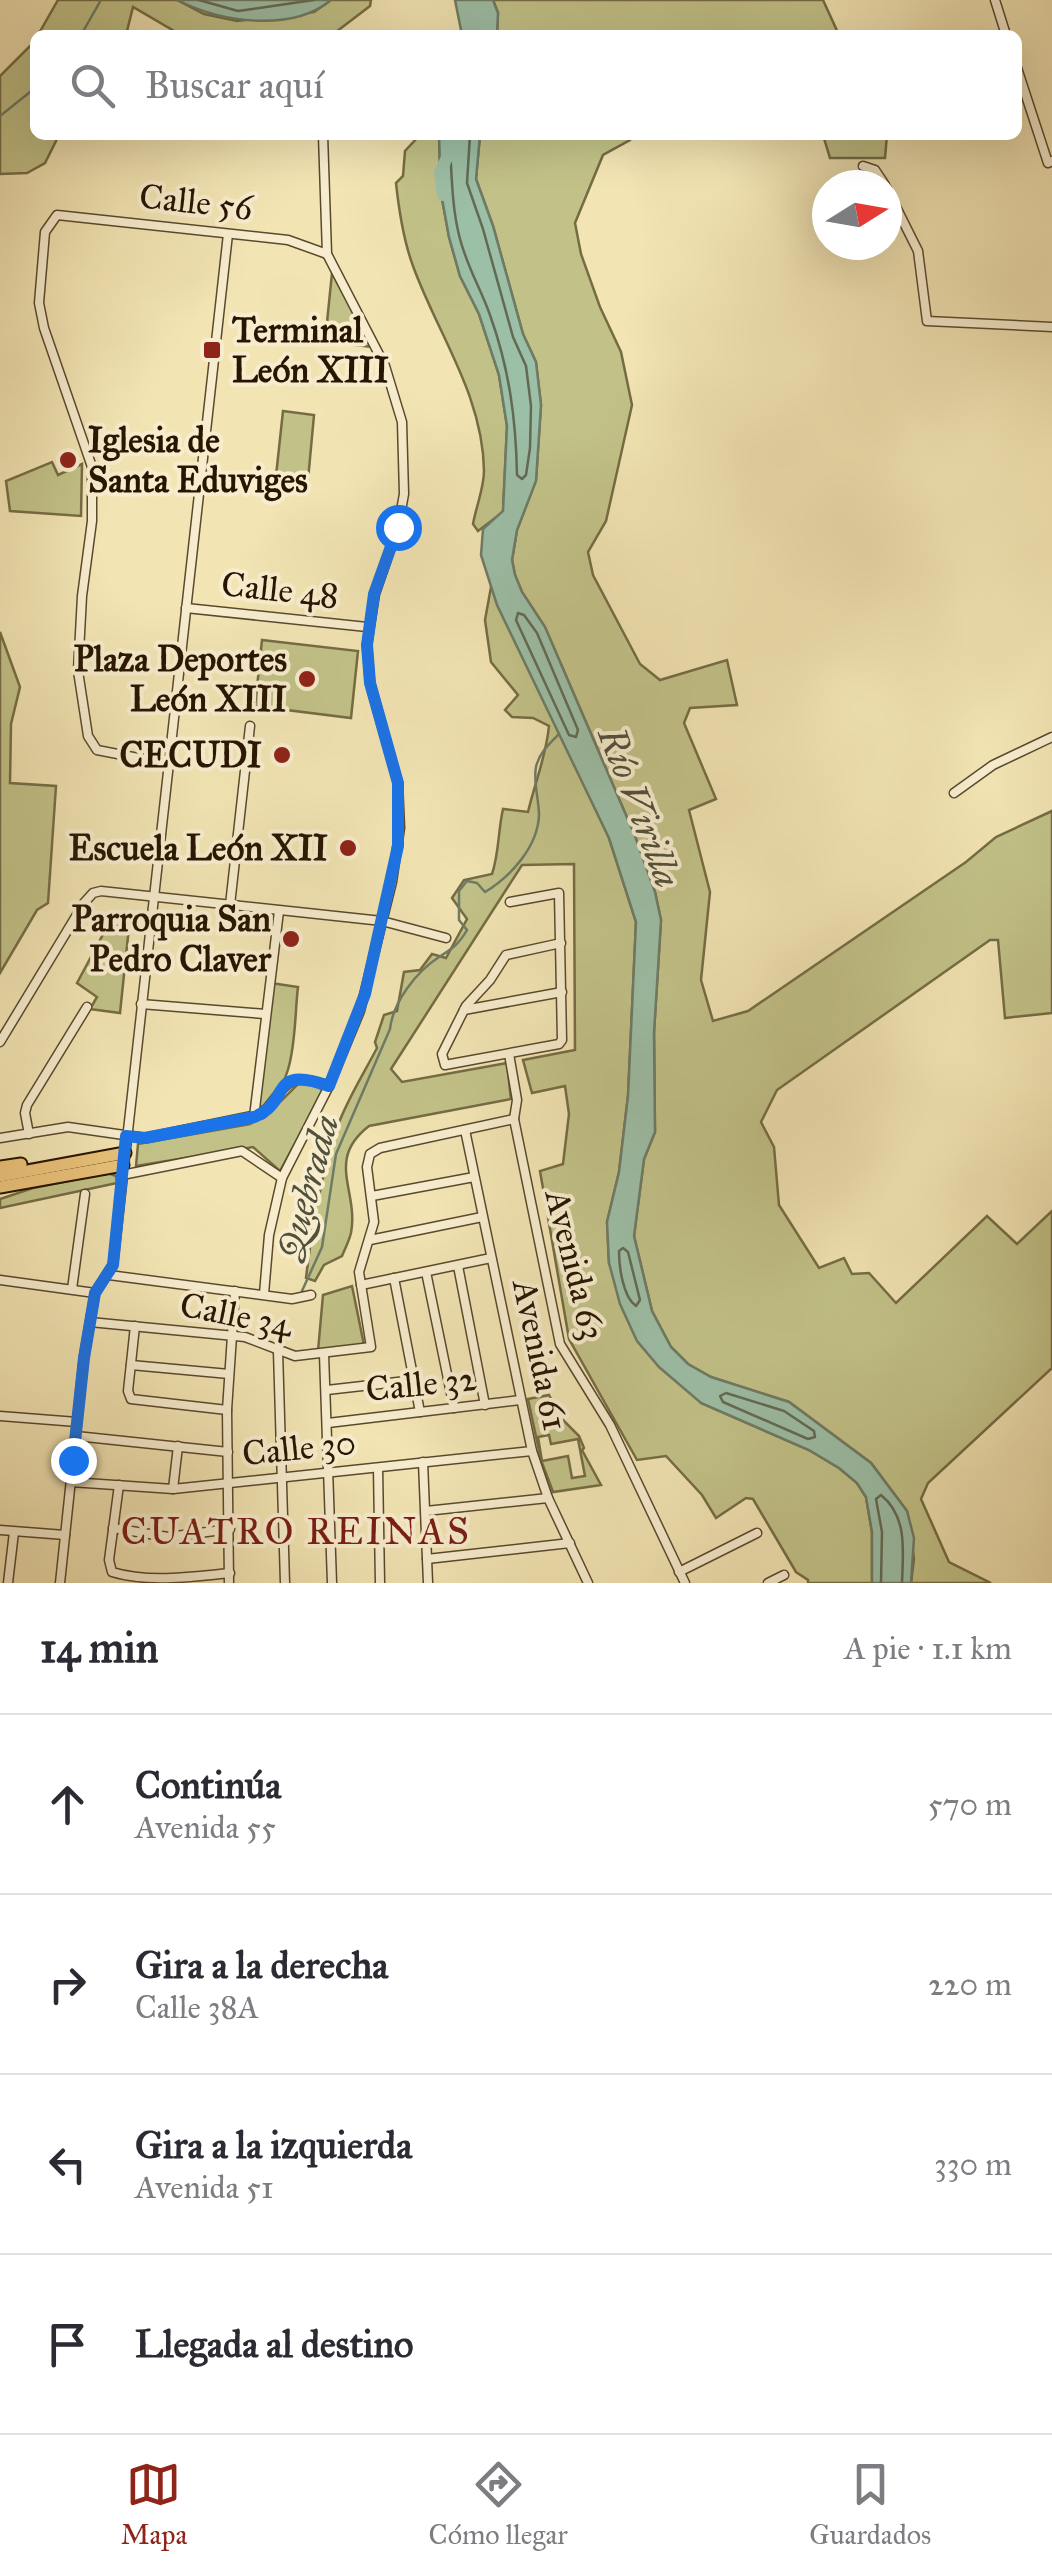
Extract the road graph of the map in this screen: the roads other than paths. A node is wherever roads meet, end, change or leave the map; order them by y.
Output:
1 (995, 0) edge
2 (1004, 30) edge
3 (1022, 83) edge
4 (324, 140) edge
5 (1052, 162) edge
6 (863, 166) dead end
7 (875, 170) edge
8 (902, 219) edge
9 (228, 234) junction
10 (327, 254) junction
11 (1052, 327) edge
12 (186, 608) junction
13 (367, 627) junction
14 (250, 726) dead end
15 (1052, 737) edge
16 (169, 764) junction
17 (954, 793) dead end
18 (153, 895) junction
19 (510, 902) dead end
20 (230, 905) junction
21 (279, 911) junction
22 (382, 922) junction
23 (446, 938) dead end
24 (561, 943) junction
25 (562, 992) junction
26 (140, 1004) junction
27 (88, 1007) dead end
28 (464, 1010) junction
29 (265, 1014) junction
30 (0, 1042) edge
31 (509, 1054) junction
32 (329, 1086) junction
33 (254, 1117) junction
34 (514, 1119) junction
35 (465, 1130) junction
36 (30, 1134) junction
37 (126, 1136) junction
38 (0, 1138) edge
39 (100, 1156) junction
40 (123, 1164) junction
41 (0, 1167) edge
42 (0, 1176) edge
43 (474, 1176) junction
44 (282, 1178) junction
45 (0, 1190) edge
46 (85, 1194) dead end
47 (372, 1196) junction
48 (482, 1216) junction
49 (370, 1240) junction
50 (491, 1258) junction
51 (458, 1266) junction
52 (426, 1272) junction
53 (109, 1274) junction
54 (394, 1278) junction
55 (0, 1280) edge
56 (361, 1285) junction
57 (72, 1289) junction
58 (235, 1290) junction
59 (95, 1293) junction
60 (264, 1294) junction
61 (311, 1295) dead end
62 (90, 1322) junction
63 (135, 1326) junction
64 (232, 1336) junction
65 (278, 1351) junction
66 (324, 1354) junction
67 (131, 1365) junction
68 (229, 1374) junction
69 (415, 1380) junction
70 (326, 1390) junction
71 (520, 1400) junction
72 (486, 1405) junction
73 (454, 1408) junction
74 (228, 1410) junction
75 (420, 1412) junction
76 (0, 1416) edge
77 (77, 1422) junction
78 (328, 1422) junction
79 (76, 1436) junction
80 (178, 1446) junction
81 (532, 1451) junction
82 (228, 1452) junction
83 (423, 1462) junction
84 (378, 1468) junction
85 (330, 1473) junction
86 (284, 1477) junction
87 (71, 1482) junction
88 (228, 1483) junction
89 (119, 1485) junction
90 (174, 1488) junction
91 (548, 1498) junction
92 (426, 1511) junction
93 (113, 1528) junction
94 (230, 1529) junction
95 (0, 1530) edge
96 (14, 1532) junction
97 (757, 1533) dead end
98 (66, 1535) junction
99 (570, 1543) junction
100 (428, 1559) junction
101 (679, 1572) junction
102 (784, 1575) dead end
103 (230, 1578) edge
104 (8, 1583) edge
105 (60, 1583) edge
106 (286, 1583) edge
107 (332, 1583) edge
108 (380, 1583) edge
109 (428, 1583) edge
110 (588, 1583) edge
111 (685, 1583) edge
112 (768, 1583) edge

1 - 2 street
3 - 5 street
4 - 10 street
6 - 7 street
8 - 11 street
9 - 10 street, Calle 56
9 - 12 street
9 - 16 street, Calle 56
10 - 13 street
12 - 13 street, Calle 48
12 - 16 street
13 - 22 street
14 - 20 street
15 - 17 street
16 - 18 street
18 - 20 street
18 - 26 street
18 - 30 street
19 - 24 street
20 - 21 street
21 - 22 street
21 - 29 street
22 - 23 street
22 - 32 street
24 - 25 street
24 - 28 street
25 - 28 street
25 - 31 street
26 - 29 street
26 - 37 street
27 - 36 street
28 - 31 street
29 - 33 street
31 - 34 street, Avenida 63
32 - 33 street
32 - 44 street
33 - 37 street
34 - 35 street
34 - 101 street, Avenida 63
35 - 43 street, Avenida 61
35 - 47 street
36 - 37 street
36 - 38 street
37 - 40 street
39 - 40 highway
39 - 41 highway
39 - 42 highway
40 - 44 street
40 - 45 highway
40 - 53 street
43 - 47 street
43 - 48 street, Avenida 61
44 - 60 street
46 - 57 street
47 - 49 street
48 - 49 street
48 - 50 street, Avenida 61
49 - 56 street
50 - 51 street
50 - 71 street, Avenida 61
51 - 52 street
51 - 72 street
52 - 54 street
52 - 73 street
53 - 58 street
53 - 59 street
54 - 56 street
54 - 69 street
55 - 57 street
56 - 66 street, Calle 34
57 - 59 street
58 - 60 street
58 - 64 street
59 - 62 street
60 - 61 street
62 - 63 street, Calle 34
62 - 77 street
63 - 64 street, Calle 34
63 - 67 street
64 - 65 street, Calle 34
64 - 68 street
65 - 66 street, Calle 34
65 - 86 street
66 - 70 street
67 - 68 street
67 - 74 street
68 - 74 street
69 - 70 street
69 - 75 street
70 - 78 street
71 - 72 street, Calle 32
71 - 81 street, Avenida 61
72 - 73 street, Calle 32
73 - 75 street, Calle 32
74 - 82 street
75 - 78 street, Calle 32
76 - 77 street
77 - 79 street
78 - 85 street
79 - 80 street
79 - 87 street
80 - 82 street
80 - 90 street
81 - 83 street, Calle 30
81 - 91 street, Avenida 61
82 - 88 street
83 - 84 street, Calle 30
83 - 92 street
84 - 85 street, Calle 30
84 - 108 street
85 - 86 street, Calle 30
85 - 107 street
86 - 88 street, Calle 30
86 - 106 street
87 - 89 street, Calle 30
87 - 98 street
88 - 90 street, Calle 30
88 - 94 street
89 - 90 street, Calle 30
89 - 93 street
91 - 92 street
91 - 99 street, Avenida 61
92 - 100 street
93 - 94 street
93 - 103 street
94 - 103 street
95 - 96 street
96 - 98 street
96 - 104 street
97 - 101 street
98 - 105 street
99 - 100 street
99 - 110 street, Avenida 61
100 - 109 street
101 - 111 street, Avenida 63
102 - 112 street

